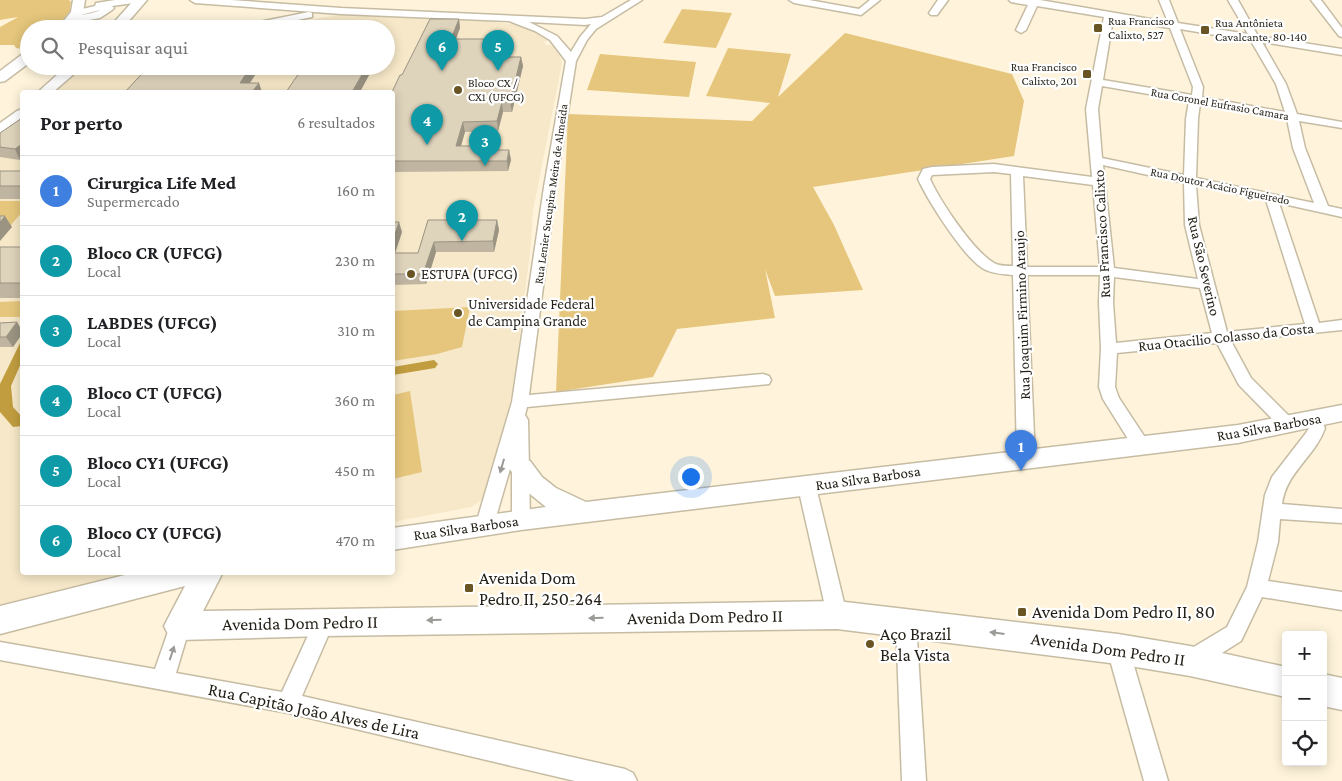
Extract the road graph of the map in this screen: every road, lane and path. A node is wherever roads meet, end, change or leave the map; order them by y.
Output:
1 (134, 0) edge
2 (141, 0) edge
3 (195, 0) edge
4 (254, 0) edge
5 (637, 0) edge
6 (794, 0) edge
7 (874, 0) edge
8 (943, 0) edge
9 (1014, 0) edge
10 (1094, 0) edge
11 (1164, 0) edge
12 (1233, 0) edge
13 (1316, 0) edge
14 (1034, 2) edge
15 (245, 5) junction
16 (104, 6) junction
17 (341, 11) junction
18 (74, 13) edge
19 (1091, 13) junction
20 (934, 14) dead end
21 (1109, 16) junction
22 (511, 19) junction
23 (122, 20) edge
24 (282, 20) edge
25 (544, 20) junction
26 (589, 25) junction
27 (1175, 26) junction
28 (534, 27) junction
29 (1021, 30) dead end
30 (1342, 34) edge
31 (1255, 38) junction
32 (565, 48) junction
33 (580, 48) junction
34 (1342, 52) edge
35 (571, 61) junction
36 (20, 63) edge
37 (66, 75) edge
38 (0, 78) edge
39 (1098, 82) junction
40 (47, 90) edge
41 (1195, 100) junction
42 (20, 116) edge
43 (1291, 116) junction
44 (1342, 125) edge
45 (0, 131) edge
46 (1097, 160) junction
47 (1017, 172) junction
48 (1190, 180) junction
49 (1099, 182) junction
50 (1271, 197) junction
51 (1323, 209) junction
52 (1342, 213) edge
53 (1020, 270) junction
54 (1107, 272) junction
55 (1208, 284) junction
56 (1342, 325) edge
57 (1313, 327) junction
58 (1221, 336) junction
59 (1109, 349) junction
60 (764, 380) dead end
61 (520, 402) junction
62 (1342, 412) edge
63 (1313, 420) junction
64 (1288, 425) junction
65 (1141, 445) junction
66 (1026, 458) junction
67 (521, 468) junction
68 (807, 487) junction
69 (1271, 511) junction
70 (585, 512) junction
71 (1342, 516) edge
72 (521, 520) junction
73 (485, 524) junction
74 (395, 539) edge
75 (179, 575) edge
76 (206, 575) edge
77 (1257, 588) junction
78 (1342, 601) edge
79 (838, 615) junction
80 (0, 620) edge
81 (324, 622) junction
82 (906, 622) junction
83 (180, 626) junction
84 (1118, 649) junction
85 (0, 651) edge
86 (1190, 661) junction
87 (163, 679) junction
88 (1282, 681) edge
89 (1327, 691) edge
90 (1342, 694) edge
91 (288, 702) junction
92 (625, 781) edge
93 (914, 781) edge
94 (1156, 781) edge

1 - 16 street
2 - 23 main road
3 - 15 street
4 - 15 street
5 - 26 street
6 - 7 street
8 - 20 street
9 - 14 street
10 - 19 street
11 - 27 street, Rua São Severino
12 - 31 street
13 - 30 street
14 - 19 street
14 - 29 street
15 - 17 street
16 - 18 street
16 - 18 street
17 - 22 street
17 - 24 street
19 - 21 street
21 - 27 street
21 - 39 street, Rua Francisco Calixto
22 - 25 street
22 - 28 street
25 - 26 street
25 - 28 street
26 - 33 street
27 - 31 street
27 - 41 street, Rua São Severino
28 - 32 street
31 - 34 street
31 - 43 street
32 - 33 street
32 - 35 street
33 - 35 street
35 - 61 street, Rua Lenier Sucupira Meira de Almeida
36 - 38 main road
37 - 40 main road
39 - 41 street, Rua Coronel Eufrasio Camara
39 - 46 street, Rua Francisco Calixto
41 - 43 street, Rua Coronel Eufrasio Camara
41 - 48 street, Rua São Severino
42 - 45 main road
43 - 44 street, Rua Coronel Eufrasio Camara
43 - 51 street
46 - 48 street, Rua Doutor Acácio Figueiredo
46 - 49 street, Rua Francisco Calixto
47 - 49 street
47 - 53 street, Rua Joaquim Firmino Araujo
47 - 53 street
48 - 50 street, Rua Doutor Acácio Figueiredo
48 - 55 street, Rua São Severino
49 - 54 street, Rua Francisco Calixto
50 - 51 street, Rua Doutor Acácio Figueiredo
50 - 57 street
51 - 52 street, Rua Doutor Acácio Figueiredo
53 - 54 street
53 - 66 street, Rua Joaquim Firmino Araujo
54 - 55 street
54 - 59 street, Rua Francisco Calixto
55 - 58 street, Rua São Severino
56 - 57 street, Rua Otacilio Colasso da Costa
57 - 58 street, Rua Otacilio Colasso da Costa
58 - 59 street, Rua Otacilio Colasso da Costa
58 - 64 street, Rua São Severino
59 - 65 street, Rua Francisco Calixto
60 - 61 street
61 - 67 street, Rua Lenier Sucupira Meira de Almeida
61 -> 73 street, Rua Lenier Sucupira Meira de Almeida
62 - 63 main road, Rua Silva Barbosa
63 - 64 main road, Rua Silva Barbosa
63 - 69 street
64 - 65 main road, Rua Silva Barbosa
65 - 66 main road, Rua Silva Barbosa
66 - 68 main road, Rua Silva Barbosa
67 - 70 main road
67 - 72 street, Rua Lenier Sucupira Meira de Almeida
68 - 70 main road, Rua Silva Barbosa
68 - 79 street
69 - 71 street
69 - 77 street
70 - 72 main road, Rua Silva Barbosa
72 - 73 main road, Rua Silva Barbosa
73 - 74 main road, Rua Silva Barbosa
75 - 80 main road
76 - 83 main road
77 - 78 street
77 - 86 street
79 -> 81 main road, Avenida Dom Pedro II
79 - 82 main road, Avenida Dom Pedro II
81 - 83 main road, Avenida Dom Pedro II
81 - 91 street
84 -> 82 main road, Avenida Dom Pedro II
82 - 93 street
87 -> 83 street
84 - 86 main road, Avenida Dom Pedro II
84 - 94 street
85 - 87 street, Rua Capitão João Alves de Lira
86 - 88 main road, Avenida Dom Pedro II
87 - 91 street, Rua Capitão João Alves de Lira
89 - 90 main road
91 - 92 street, Rua Capitão João Alves de Lira

